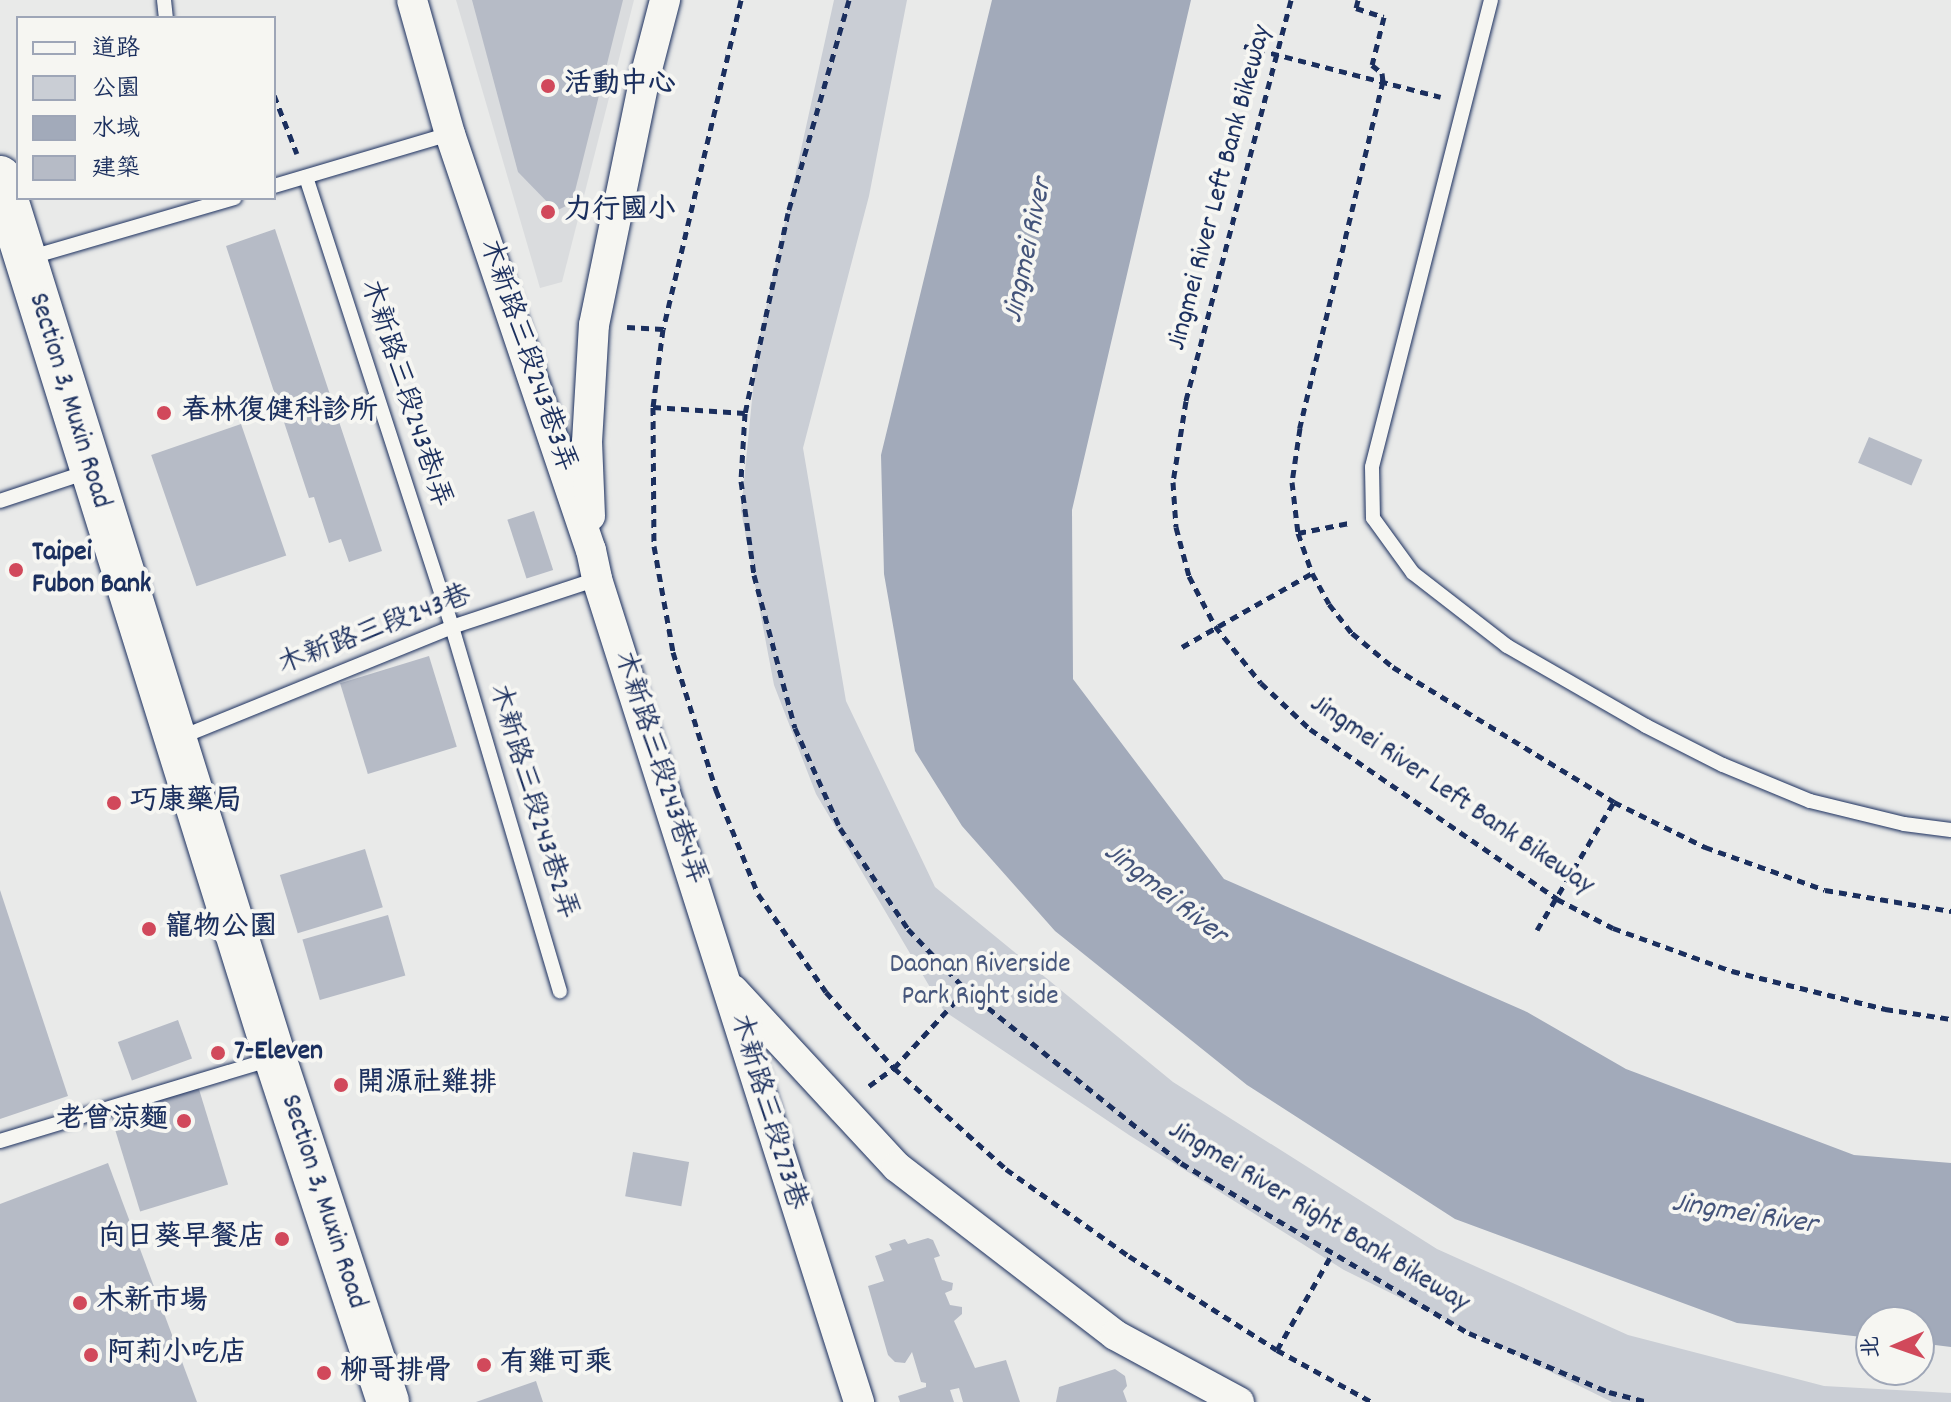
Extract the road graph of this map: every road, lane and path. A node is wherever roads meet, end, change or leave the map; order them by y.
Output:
1 (412, 0) edge
2 (665, 0) edge
3 (741, 0) edge
4 (849, 0) edge
5 (1291, 0) edge
6 (1358, 0) edge
7 (1491, 0) edge
8 (1244, 46) dead end
9 (1277, 55) junction
10 (1383, 81) junction
11 (276, 100) edge
12 (1464, 104) junction
13 (450, 134) junction
14 (0, 177) edge
15 (306, 177) junction
16 (276, 185) edge
17 (227, 200) edge
18 (24, 260) junction
19 (653, 407) junction
20 (745, 413) junction
21 (90, 471) junction
22 (0, 501) edge
23 (1373, 518) junction
24 (1298, 533) junction
25 (591, 550) junction
26 (1312, 573) junction
27 (597, 579) junction
28 (1215, 626) junction
29 (452, 627) junction
30 (1182, 647) dead end
31 (175, 739) junction
32 (1614, 802) junction
33 (1951, 830) edge
34 (1557, 899) junction
35 (1951, 911) edge
36 (1537, 930) dead end
37 (722, 970) junction
38 (966, 990) junction
39 (560, 991) dead end
40 (1951, 1019) edge
41 (275, 1058) junction
42 (894, 1068) junction
43 (0, 1141) edge
44 (1332, 1254) junction
45 (1277, 1350) junction
46 (1203, 1392) edge
47 (388, 1402) edge
48 (859, 1402) edge
49 (1239, 1402) edge
50 (1372, 1402) edge
51 (1648, 1402) edge

1 - 13 street, 木新路三段243巷3弄
2 - 25 street
3 - 19 path
4 - 20 path, Jingmei River Right Bank Bikeway
5 - 9 path, Jingmei River Left Bank Bikeway
6 - 10 path
7 - 12 lane
8 - 9 path
9 - 10 path
9 - 28 path, Jingmei River Left Bank Bikeway
10 - 12 path
10 - 24 path
11 - 15 path
12 - 23 lane
13 - 15 lane
13 - 25 street, 木新路三段243巷3弄
14 - 18 main road, Section 3, Muxin Road
15 - 16 lane
15 - 29 lane, 木新路三段243巷1弄
17 - 18 lane
18 - 21 main road, Section 3, Muxin Road
19 - 20 path
19 - 42 path
20 - 38 path, Jingmei River Right Bank Bikeway
21 - 22 lane
21 - 31 main road, Section 3, Muxin Road
23 - 24 path
23 - 33 lane
24 - 26 path
25 - 27 street, 木新路三段243巷3弄
26 - 28 path
26 - 32 path
27 - 29 lane, 木新路三段243巷
27 - 37 street, 木新路三段243巷4弄
28 - 30 path
28 - 34 path, Jingmei River Left Bank Bikeway
29 - 31 lane, 木新路三段243巷
29 - 39 lane, 木新路三段243巷2弄
31 - 41 main road, Section 3, Muxin Road
32 - 34 path
32 - 35 path
34 - 36 path
34 - 40 path, Jingmei River Left Bank Bikeway
37 - 46 street
37 - 48 street, 木新路三段273巷
38 - 42 path
38 - 44 path, Jingmei River Right Bank Bikeway
41 - 43 lane
41 - 47 main road, Section 3, Muxin Road
42 - 45 path
44 - 45 path
44 - 51 path, Jingmei River Right Bank Bikeway
45 - 50 path
46 - 49 street

